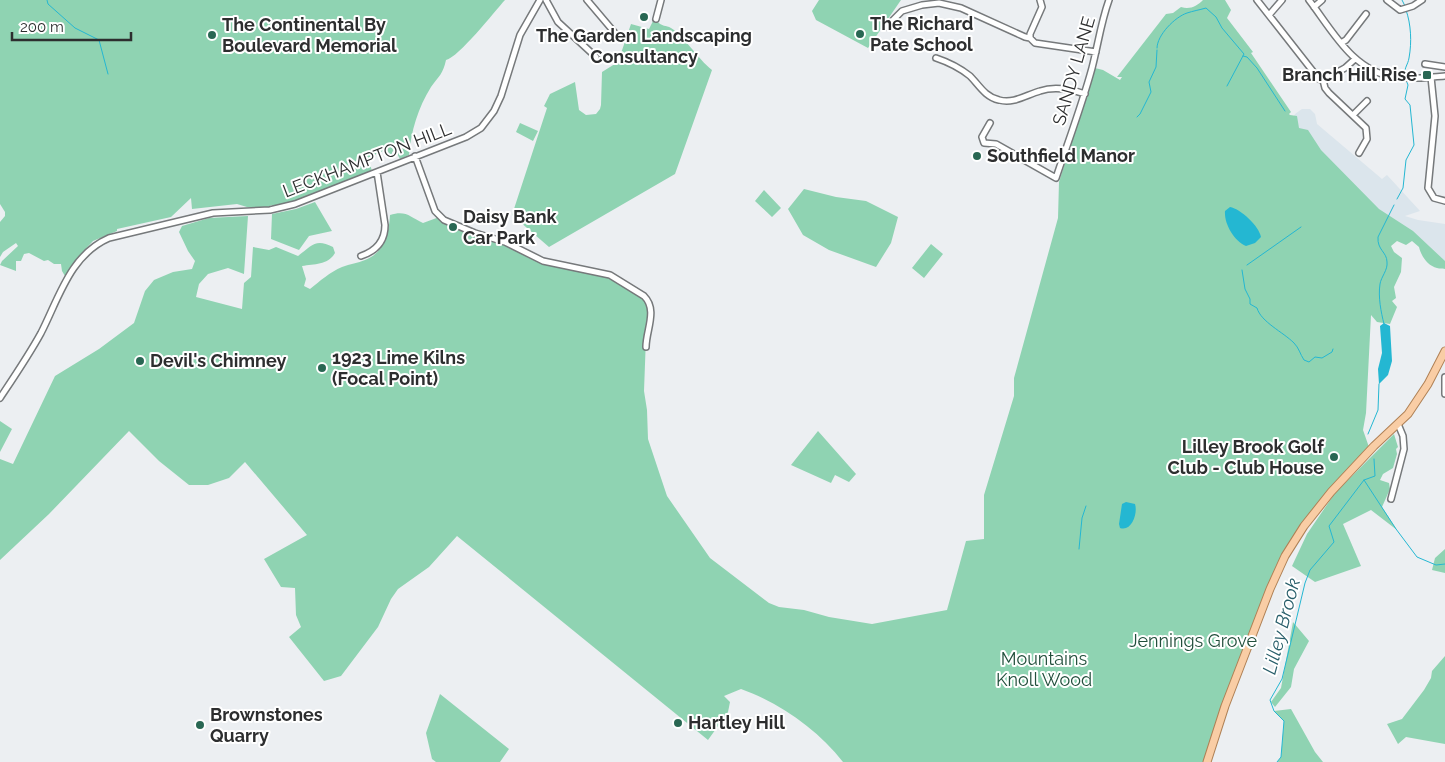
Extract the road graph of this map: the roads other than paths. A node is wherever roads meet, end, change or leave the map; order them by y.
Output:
1 (540, 0) edge
2 (546, 0) edge
3 (588, 0) edge
4 (661, 0) edge
5 (1041, 0) edge
6 (1109, 0) edge
7 (1257, 0) edge
8 (1282, 0) edge
9 (1309, 0) edge
10 (1322, 0) edge
11 (1386, 0) edge
12 (1422, 0) edge
13 (1314, 7) junction
14 (1366, 14) dead end
15 (1269, 15) junction
16 (656, 19) dead end
17 (886, 27) dead end
18 (615, 33) dead end
19 (1030, 38) junction
20 (1342, 43) junction
21 (1096, 52) junction
22 (596, 57) dead end
23 (936, 58) dead end
24 (1355, 59) junction
25 (1425, 64) dead end
26 (1445, 67) edge
27 (1445, 76) edge
28 (1431, 77) junction
29 (1323, 80) junction
30 (1085, 94) junction
31 (1367, 101) dead end
32 (1353, 116) junction
33 (990, 123) dead end
34 (1359, 153) dead end
35 (416, 156) junction
36 (377, 172) junction
37 (1445, 201) edge
38 (362, 256) dead end
39 (646, 346) dead end
40 (1444, 355) edge
41 (1445, 377) edge
42 (1445, 394) edge
43 (0, 398) edge
44 (1398, 424) junction
45 (1391, 499) dead end
46 (1207, 762) edge

1 - 35 street, LECKHAMPTON HILL
2 - 22 street
3 - 18 street
4 - 16 street
5 - 19 street
6 - 21 street, SANDY LANE
7 - 15 street
8 - 15 street
9 - 13 street
10 - 13 street
11 - 12 street
13 - 20 street
14 - 20 street
15 - 29 street
17 - 19 street
19 - 21 street
20 - 24 street
21 - 30 street, SANDY LANE
23 - 30 street
24 - 28 street
24 - 29 street
25 - 26 street
27 - 28 street
28 - 37 street
29 - 32 street
30 - 33 street, SANDY LANE
31 - 32 street
32 - 34 street
35 - 36 street, LECKHAMPTON HILL
35 - 39 street
36 - 38 street
36 - 43 street, LECKHAMPTON HILL
40 - 44 main road
41 - 42 street
44 - 45 street
44 - 46 main road

